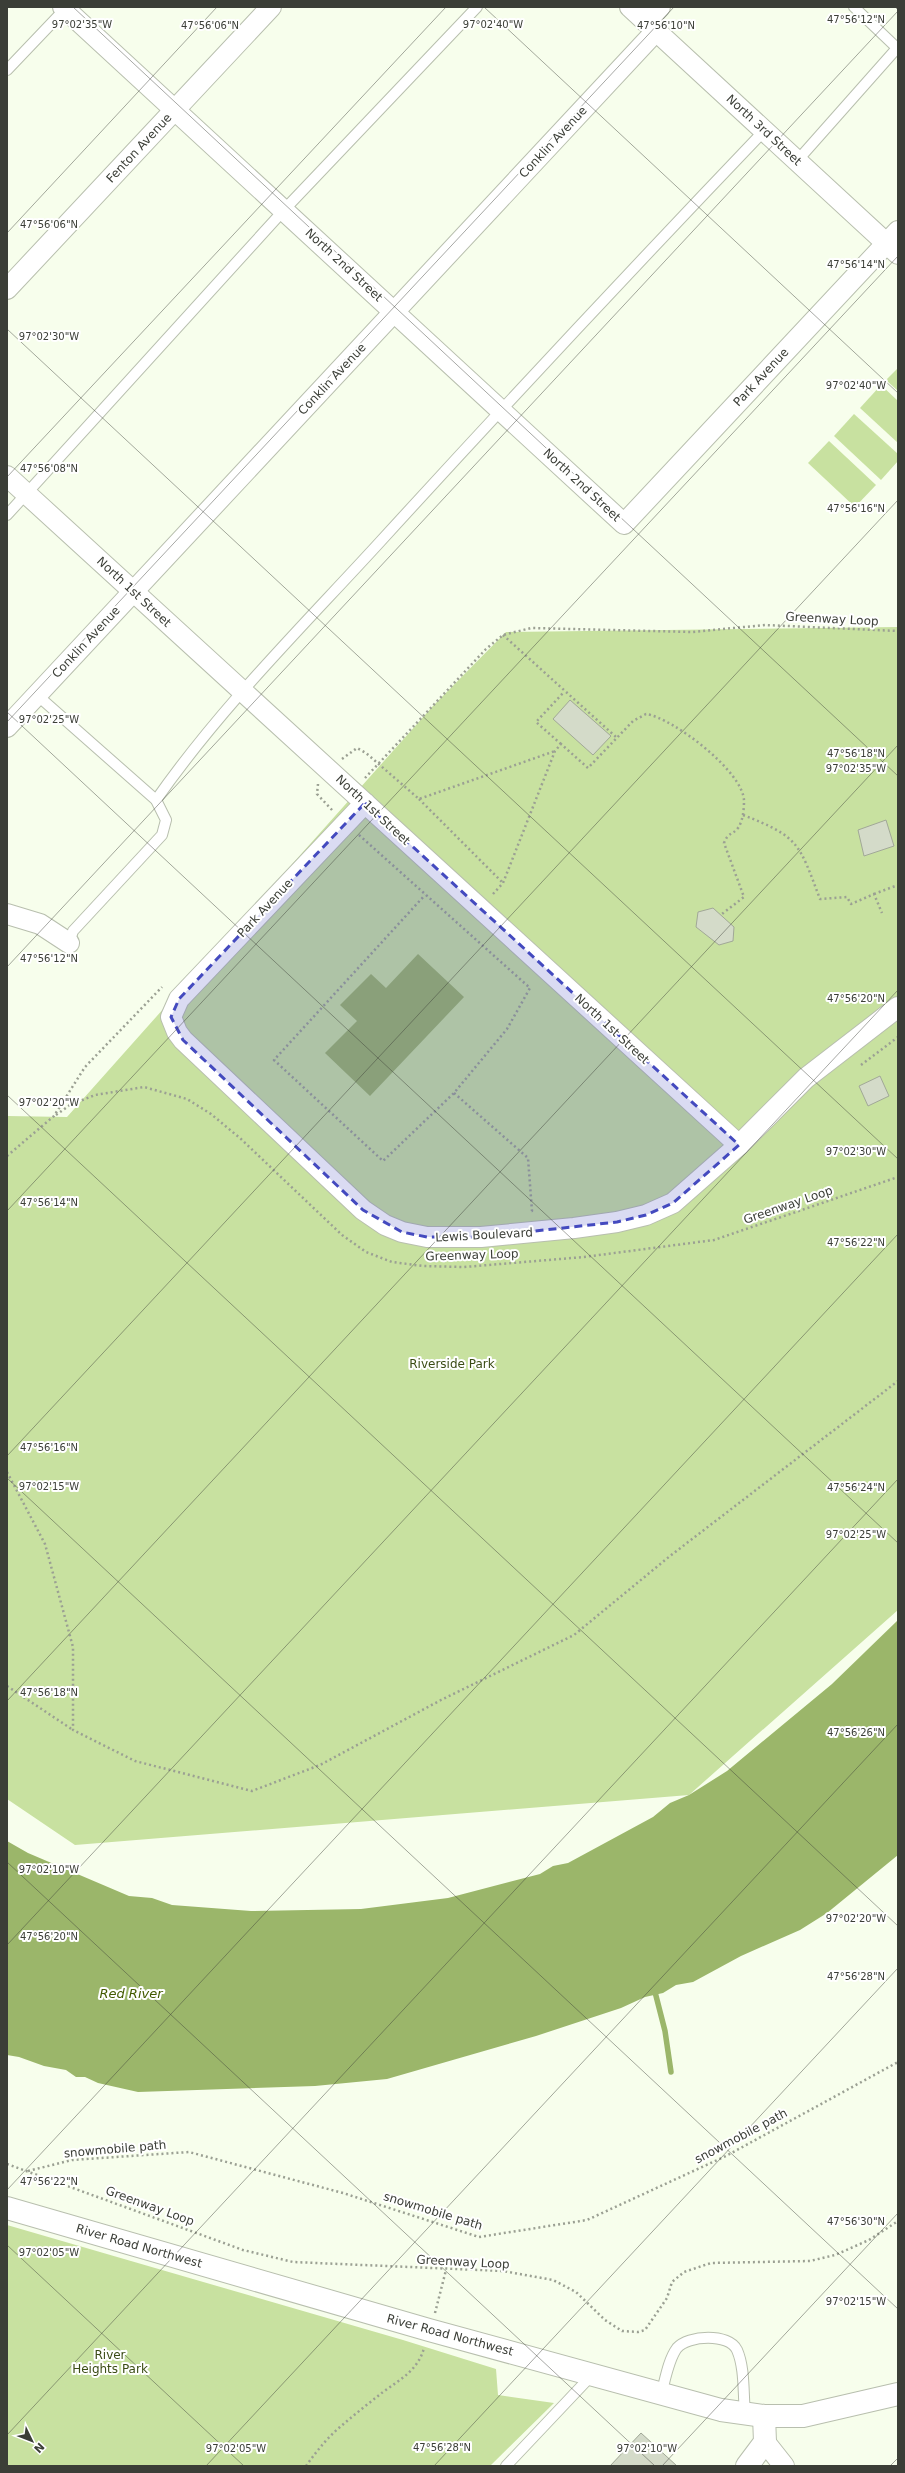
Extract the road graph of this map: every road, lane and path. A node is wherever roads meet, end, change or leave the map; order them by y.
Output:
1 (271, 7) edge
2 (477, 7) edge
3 (630, 7) edge
4 (660, 7) edge
5 (854, 7) edge
6 (65, 8) edge
7 (651, 27) junction
8 (898, 48) edge
9 (7, 70) edge
10 (175, 110) junction
11 (764, 131) junction
12 (797, 161) junction
13 (284, 210) junction
14 (894, 243) edge
15 (7, 289) edge
16 (394, 312) junction
17 (501, 410) junction
18 (7, 476) edge
19 (27, 494) junction
20 (7, 516) edge
21 (624, 524) joint
22 (133, 591) junction
23 (765, 625) dead end
24 (897, 630) edge
25 (503, 636) dead end
26 (242, 692) junction
27 (564, 692) junction
28 (37, 695) junction
29 (7, 727) edge
30 (616, 737) junction
31 (561, 744) junction
32 (555, 751) junction
33 (329, 770) junction
34 (418, 799) junction
35 (156, 800) junction
36 (365, 803) junction
37 (743, 815) junction
38 (346, 823) junction
39 (502, 883) junction
40 (898, 884) edge
41 (874, 894) junction
42 (424, 895) junction
43 (480, 908) junction
44 (882, 913) dead end
45 (7, 914) edge
46 (722, 914) dead end
47 (69, 943) joint
48 (898, 1007) edge
49 (171, 1018) joint
50 (898, 1036) edge
51 (861, 1065) dead end
52 (454, 1093) junction
53 (54, 1116) dead end
54 (739, 1145) junction
55 (898, 1177) edge
56 (524, 1212) dead end
57 (898, 1381) edge
58 (7, 1472) edge
59 (7, 1686) edge
60 (73, 1730) junction
61 (898, 2062) edge
62 (7, 2164) edge
63 (27, 2171) junction
64 (7, 2208) edge
65 (898, 2222) edge
66 (446, 2270) junction
67 (429, 2330) junction
68 (592, 2375) junction
69 (898, 2394) edge
70 (661, 2395) junction
71 (754, 2415) junction
72 (765, 2442) junction
73 (306, 2466) edge
74 (506, 2466) edge
75 (747, 2466) edge
76 (784, 2466) edge

1 - 10 street, Fenton Avenue
2 - 13 lane
3 - 7 street, North 3rd Street
4 - 7 street, Conklin Avenue
5 - 8 lane
6 - 9 lane
6 - 10 street, North 2nd Street
7 - 11 street, North 3rd Street
7 - 16 street, Conklin Avenue
8 - 12 lane
10 - 13 street, North 2nd Street
10 - 15 street, Fenton Avenue
11 - 12 street, North 3rd Street
11 - 17 lane
12 - 14 street, North 3rd Street
13 - 16 street, North 2nd Street
13 - 19 lane
14 - 21 street, Park Avenue
16 - 17 street, North 2nd Street
16 - 22 street, Conklin Avenue
17 - 21 street, North 2nd Street
17 - 26 lane
18 - 19 street, North 1st Street
19 - 20 lane
19 - 22 street, North 1st Street
22 - 26 street, North 1st Street
22 - 28 street, Conklin Avenue
23 - 24 path, Greenway Loop
25 - 27 path
26 - 33 street, North 1st Street
26 - 35 lane
27 - 30 path
27 - 31 path
28 - 29 street, Conklin Avenue
28 - 35 lane
30 - 31 path
30 - 37 path
31 - 32 path
32 - 34 path
32 - 39 path
33 - 34 path
33 - 36 street, North 1st Street
33 - 38 path
34 - 39 path
35 - 47 lane
36 - 38 street, Park Avenue
36 - 43 street, North 1st Street
37 - 41 path
37 - 46 path
38 - 42 path
38 - 49 street, Park Avenue
39 - 43 path
40 - 41 path
41 - 44 path
42 - 52 path
42 - 52 path
43 - 54 street, North 1st Street
45 - 47 street
48 - 54 street, Lewis Boulevard
49 - 54 street, Lewis Boulevard
50 - 51 path
52 - 56 path
53 - 55 path, Greenway Loop
57 - 60 path
58 - 60 path
59 - 60 path
61 - 63 path, snowmobile path
62 - 63 path, Greenway Loop
63 - 66 path, Greenway Loop
64 - 67 street, River Road Northwest
65 - 66 path, Greenway Loop
66 - 67 path
67 - 68 street, River Road Northwest
67 - 73 path
68 - 70 street, River Road Northwest
68 - 74 lane
69 - 71 street, River Road Northwest
70 - 71 street, River Road Northwest
70 - 71 lane
71 - 72 street
72 - 75 street
72 - 76 street

